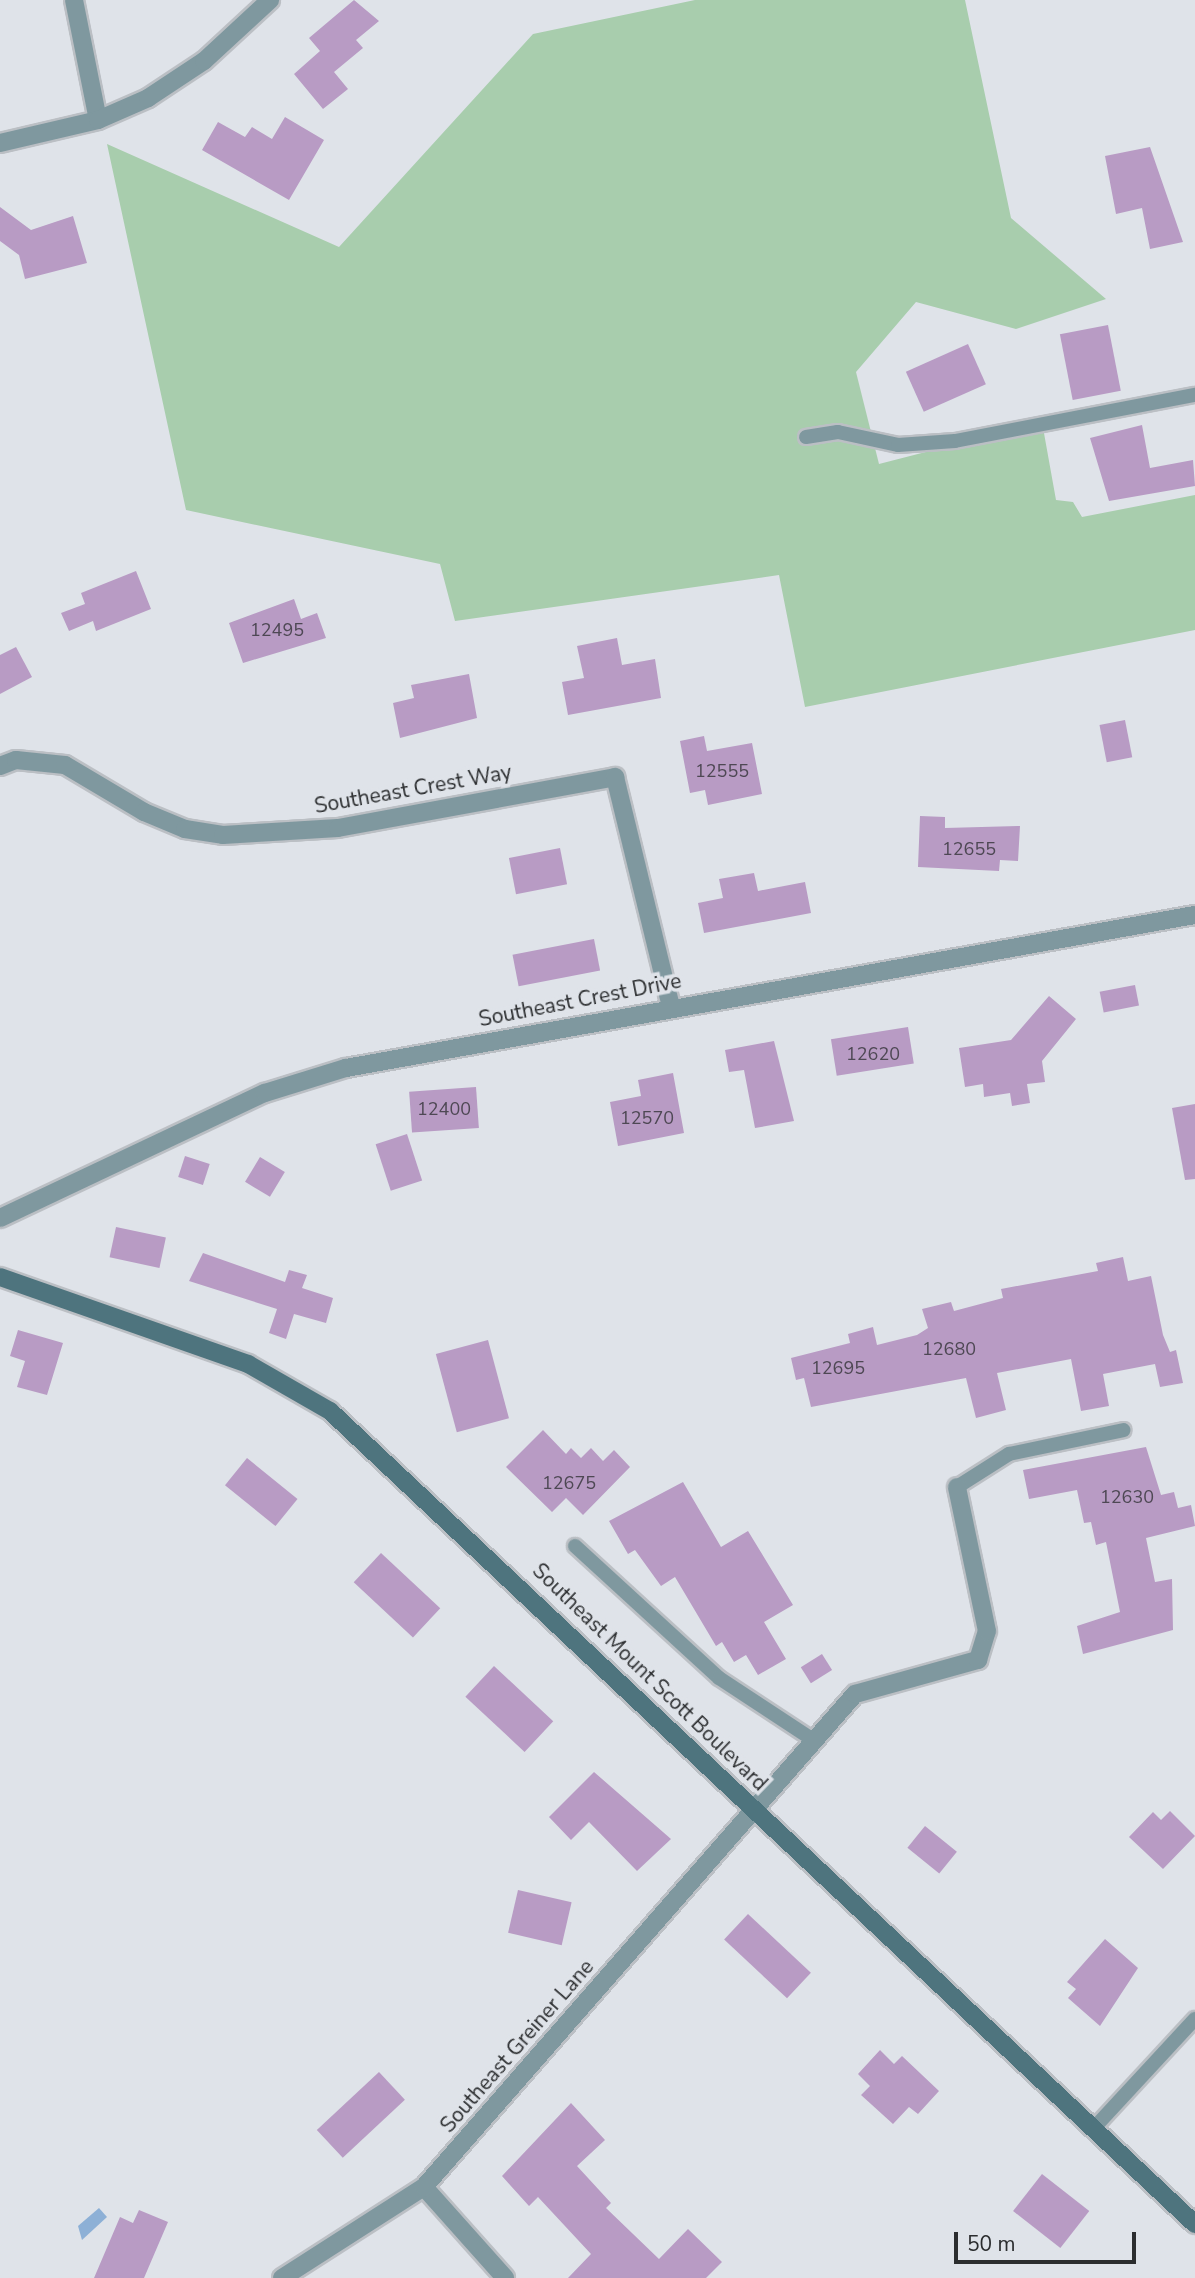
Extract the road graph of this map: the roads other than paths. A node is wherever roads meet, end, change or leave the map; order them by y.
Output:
1 (74, 0) edge
2 (270, 0) edge
3 (98, 120) junction
4 (0, 143) edge
5 (1195, 395) edge
6 (806, 436) dead end
7 (0, 766) edge
8 (1195, 915) edge
9 (670, 1006) junction
10 (0, 1219) edge
11 (0, 1277) edge
12 (1124, 1430) dead end
13 (957, 1487) joint
14 (575, 1546) dead end
15 (812, 1739) junction
16 (754, 1807) junction
17 (1195, 2019) edge
18 (1093, 2129) junction
19 (424, 2187) junction
20 (1195, 2224) edge
21 (282, 2278) edge
22 (505, 2278) edge

1 - 3 street
2 - 3 street
3 - 4 street
5 - 6 lane
7 - 9 street, Southeast Crest Way
8 - 9 street, Southeast Crest Drive
9 - 10 street, Southeast Crest Drive
11 - 16 main road, Southeast Mount Scott Boulevard
12 - 13 lane
13 - 15 street, Southeast Greiner Lane
14 - 15 lane
15 - 16 street, Southeast Greiner Lane
16 - 18 main road, Southeast Mount Scott Boulevard
16 - 19 street, Southeast Greiner Lane
17 - 18 lane
18 - 20 main road, Southeast Mount Scott Boulevard
19 - 21 street, Southeast Greiner Lane
19 - 22 street

